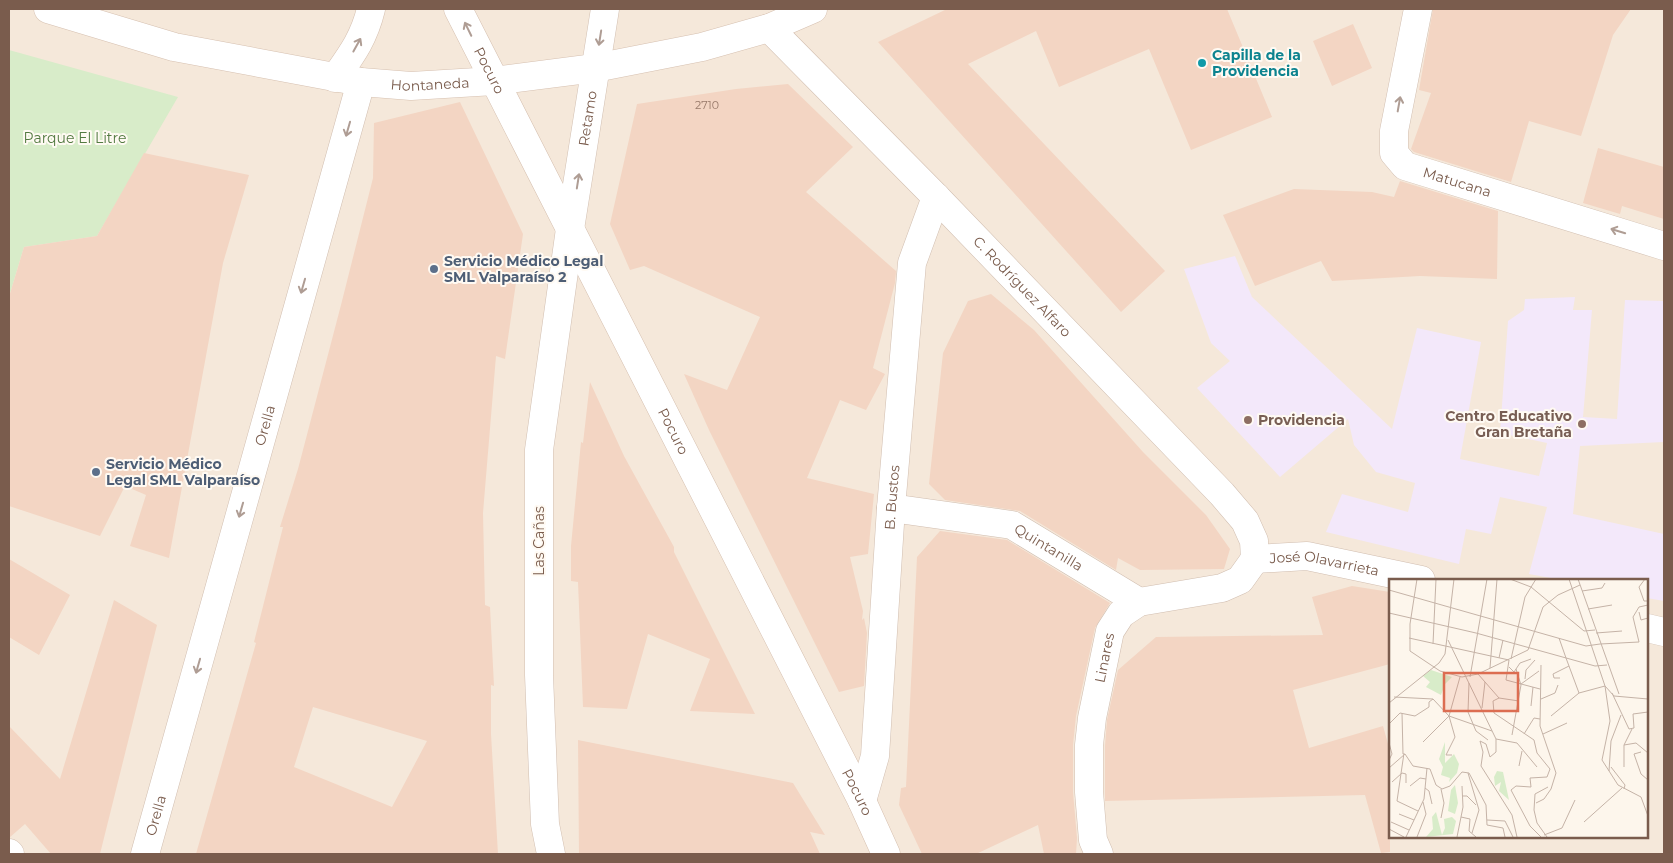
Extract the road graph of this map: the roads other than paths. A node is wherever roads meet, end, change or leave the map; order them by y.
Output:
1 (48, 9) edge
2 (371, 9) edge
3 (458, 9) edge
4 (605, 9) edge
5 (813, 9) edge
6 (1418, 9) edge
7 (769, 28) junction
8 (596, 68) junction
9 (348, 80) junction
10 (494, 81) junction
11 (936, 197) junction
12 (570, 229) junction
13 (1664, 246) edge
14 (891, 508) junction
15 (1255, 560) junction
16 (1416, 579) edge
17 (1138, 602) junction
18 (1648, 628) edge
19 (1664, 632) edge
20 (862, 801) junction
21 (146, 854) edge
22 (552, 854) edge
23 (886, 854) edge
24 (1099, 854) edge

1 - 9 street, Hontaneda
9 -> 2 street, Orella
10 -> 3 street, Pocuro
4 -> 8 street, Retamo
5 - 7 street, Hontaneda
13 -> 6 street, Matucana
7 - 8 street, Hontaneda
7 - 11 street, C. Rodríguez Alfaro
8 - 10 street, Hontaneda
12 -> 8 street, Retamo
9 - 10 street, Hontaneda
9 -> 21 street, Orella
10 - 12 street, Pocuro
11 - 14 street, B. Bustos
11 - 15 street, C. Rodríguez Alfaro
12 - 20 street, Pocuro
12 - 22 street, Las Cañas
14 - 17 street, Quintanilla
14 - 20 street, B. Bustos
15 - 16 street, José Olavarrieta
15 - 17 street, Linares
17 - 24 street, Linares
18 - 19 street
20 - 23 street, Pocuro

